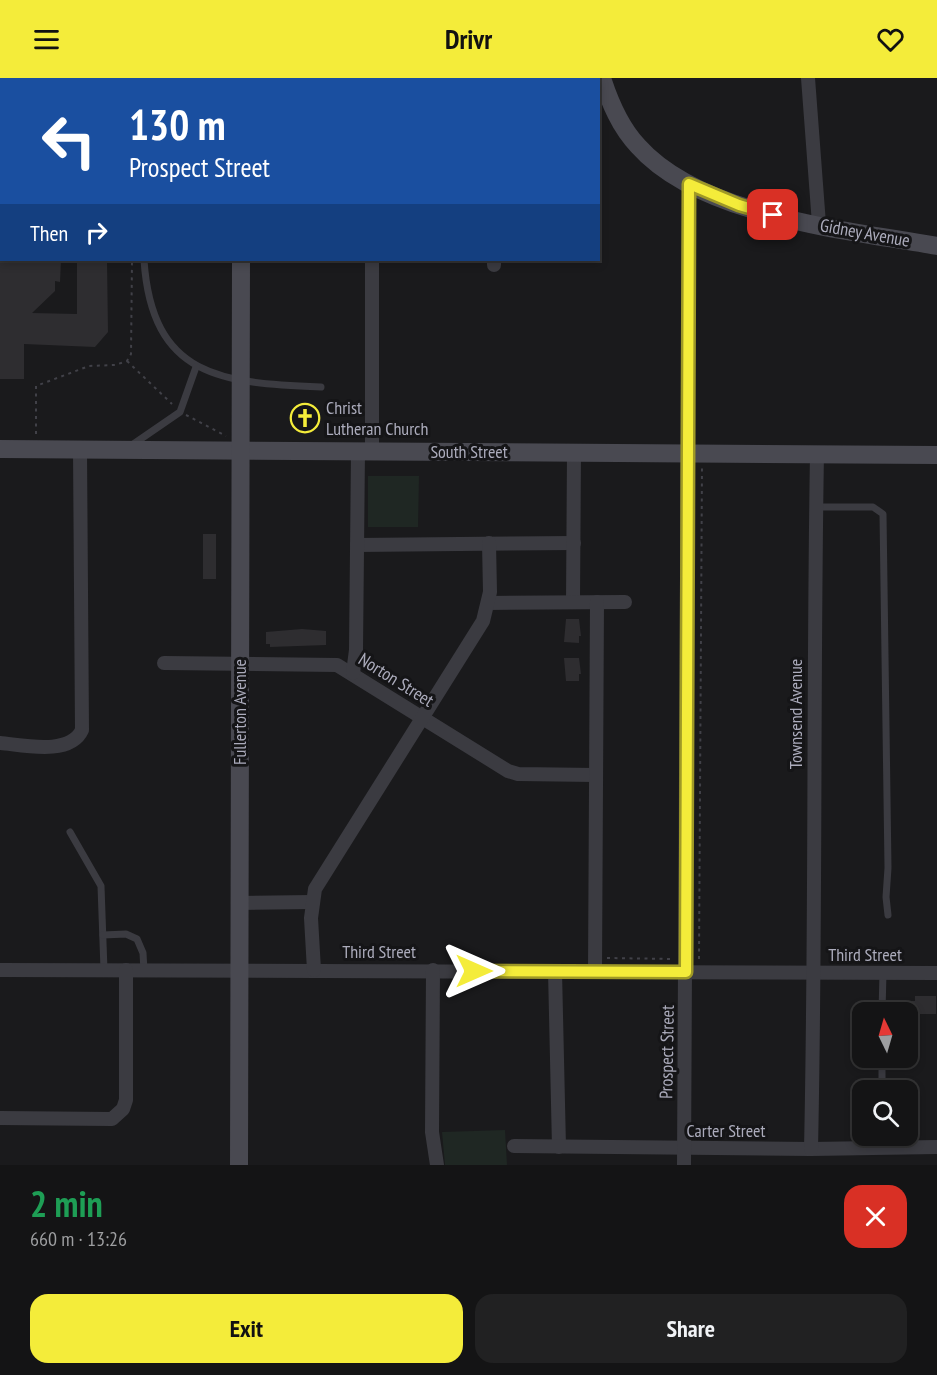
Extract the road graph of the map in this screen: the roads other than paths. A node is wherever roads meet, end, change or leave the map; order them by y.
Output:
1 (808, 78) edge
2 (602, 85) edge
3 (689, 184) junction
4 (819, 224) junction
5 (937, 246) edge
6 (144, 261) edge
7 (242, 261) edge
8 (372, 261) edge
9 (196, 367) junction
10 (241, 382) junction
11 (321, 387) dead end
12 (0, 449) edge
13 (80, 450) junction
14 (124, 450) junction
15 (241, 451) junction
16 (365, 451) junction
17 (574, 453) junction
18 (687, 453) junction
19 (817, 454) junction
20 (937, 455) edge
21 (816, 507) junction
22 (489, 543) junction
23 (574, 543) junction
24 (357, 545) junction
25 (573, 602) junction
26 (597, 602) junction
27 (625, 602) dead end
28 (488, 603) junction
29 (164, 663) dead end
30 (240, 665) junction
31 (352, 673) junction
32 (422, 717) junction
33 (0, 743) edge
34 (595, 775) junction
35 (70, 832) dead end
36 (312, 902) junction
37 (240, 903) junction
38 (888, 915) dead end
39 (103, 935) junction
40 (690, 964) junction
41 (0, 970) edge
42 (104, 970) junction
43 (126, 970) junction
44 (144, 970) junction
45 (240, 970) junction
46 (314, 970) junction
47 (433, 970) junction
48 (555, 971) junction
49 (595, 972) junction
50 (815, 973) junction
51 (883, 973) junction
52 (937, 973) edge
53 (882, 1002) edge
54 (0, 1118) edge
55 (852, 1145) edge
56 (918, 1145) edge
57 (514, 1146) dead end
58 (559, 1147) junction
59 (937, 1147) edge
60 (684, 1149) junction
61 (810, 1149) junction
62 (239, 1165) edge
63 (437, 1165) edge
64 (684, 1165) edge

1 - 4 street
2 - 3 street, Gidney Avenue
3 - 4 street, Gidney Avenue
3 - 18 street, Prospect Street
4 - 5 street, Gidney Avenue
6 - 9 lane
7 - 10 street, Fullerton Avenue
8 - 16 street
9 - 10 lane
9 - 14 lane
10 - 11 lane
10 - 15 street, Fullerton Avenue
12 - 13 street, South Street
13 - 14 street, South Street
13 - 33 street
14 - 15 street, South Street
15 - 16 street, South Street
15 - 30 street, Fullerton Avenue
16 - 17 street, South Street
16 - 24 street
17 - 18 street, South Street
17 - 23 street
18 - 19 street, South Street
18 - 40 street, Prospect Street
19 - 20 street, South Street
19 - 21 street, Townsend Avenue
21 - 38 lane
21 - 50 street, Townsend Avenue
22 - 23 street
22 - 24 street
22 - 28 street
23 - 25 street
24 - 31 street
25 - 26 street
25 - 28 street
26 - 27 street
26 - 34 street
28 - 32 street
29 - 30 street, Norton Street
30 - 31 street, Norton Street
30 - 37 street, Fullerton Avenue
31 - 32 street, Norton Street
32 - 34 street, Norton Street
32 - 36 street
34 - 49 street
35 - 39 lane
36 - 37 street
36 - 46 street
37 - 45 street, Fullerton Avenue
39 - 42 lane
39 - 44 lane
40 - 49 street, Third Street
40 - 50 street, Third Street
40 - 60 street, Prospect Street
41 - 42 street, Third Street
42 - 43 street, Third Street
43 - 44 street, Third Street
43 - 54 street
44 - 45 street, Third Street
45 - 46 street, Third Street
45 - 62 street, Fullerton Avenue
46 - 47 street, Third Street
47 - 48 street, Third Street
47 - 63 street
48 - 49 street, Third Street
48 - 58 street
50 - 51 street, Third Street
50 - 61 street, Townsend Avenue
51 - 52 street, Third Street
51 - 53 lane
55 - 61 street, Carter Street
56 - 59 street, Carter Street
57 - 58 street, Carter Street
58 - 60 street, Carter Street
60 - 61 street, Carter Street
60 - 64 street, Prospect Street

